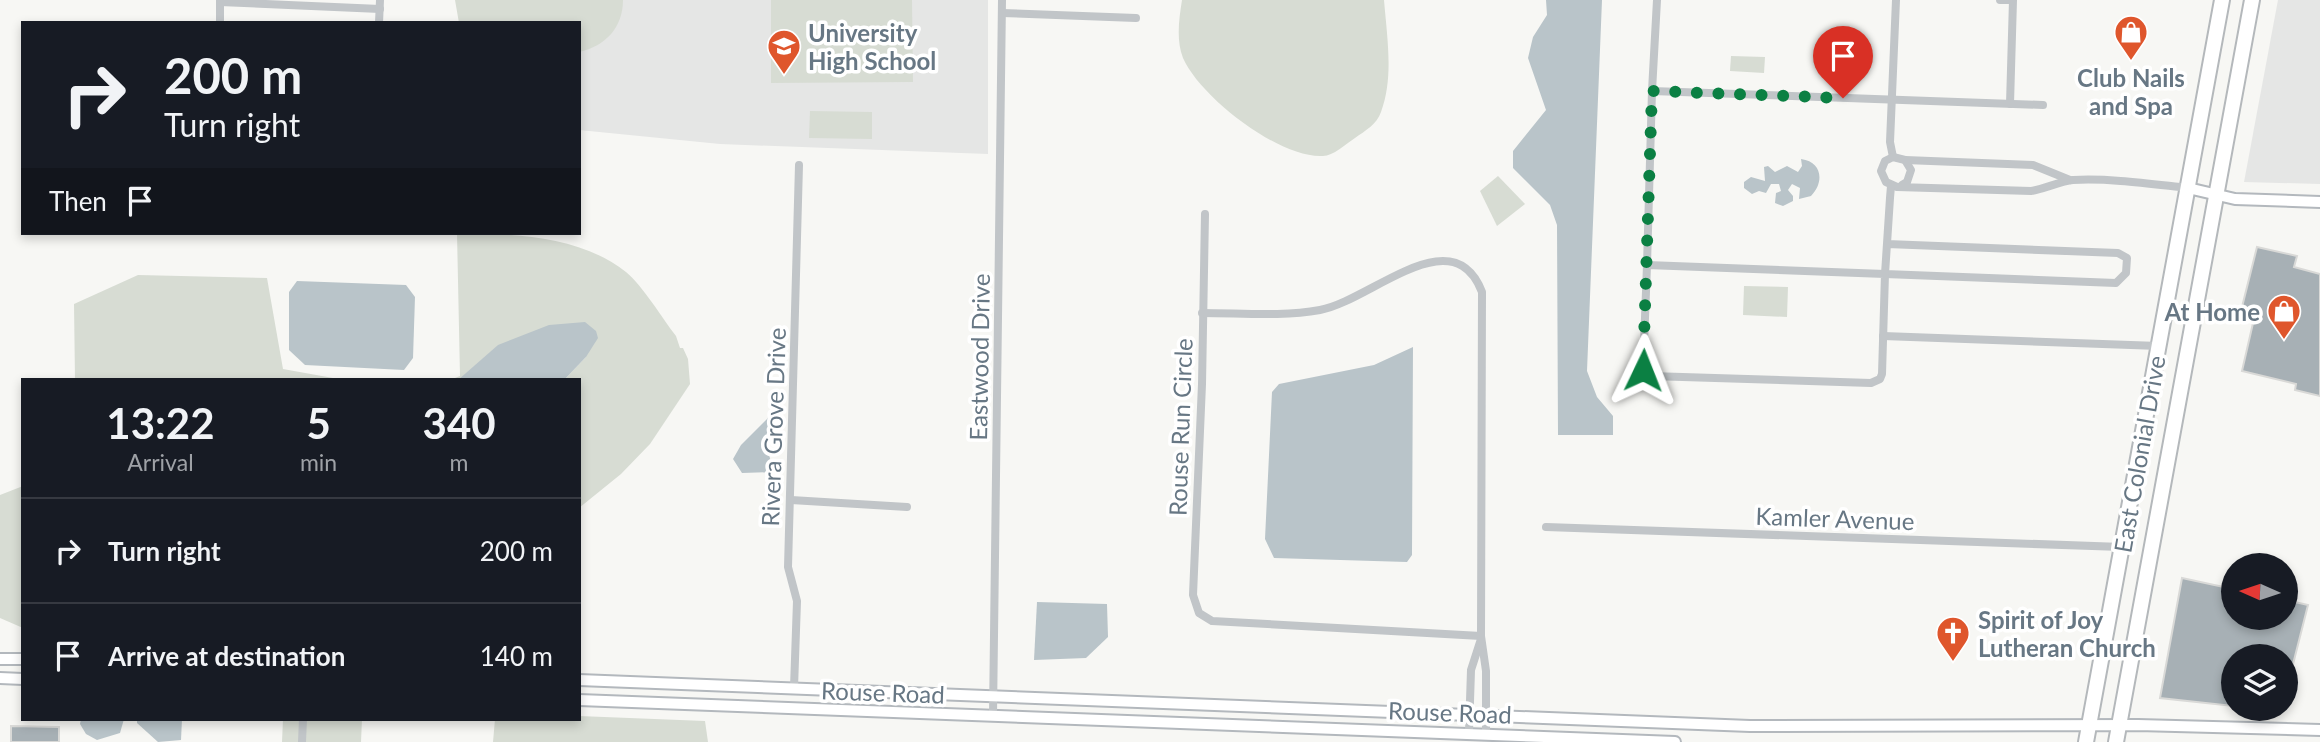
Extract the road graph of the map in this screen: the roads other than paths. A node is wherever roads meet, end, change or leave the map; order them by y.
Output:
1 (1002, 0) edge
2 (1657, 0) edge
3 (1896, 0) edge
4 (2000, 0) edge
5 (2222, 0) edge
6 (2252, 0) edge
7 (220, 1) edge
8 (380, 4) edge
9 (1002, 13) junction
10 (1136, 18) dead end
11 (220, 21) edge
12 (1652, 91) junction
13 (1893, 99) junction
14 (2010, 104) junction
15 (2043, 106) dead end
16 (1893, 156) junction
17 (1905, 160) junction
18 (799, 165) dead end
19 (2070, 180) junction
20 (1902, 185) junction
21 (1891, 186) junction
22 (2188, 188) junction
23 (2216, 195) junction
24 (2320, 202) edge
25 (1205, 214) dead end
26 (1887, 244) junction
27 (1647, 265) junction
28 (1885, 274) junction
29 (1202, 313) junction
30 (1883, 335) junction
31 (2159, 346) junction
32 (791, 500) junction
33 (907, 507) dead end
34 (1546, 527) dead end
35 (2122, 548) junction
36 (1481, 636) junction
37 (0, 659) edge
38 (21, 659) edge
39 (1471, 670) junction
40 (1486, 671) junction
41 (0, 678) edge
42 (21, 679) edge
43 (581, 680) edge
44 (794, 688) junction
45 (993, 695) junction
46 (581, 700) edge
47 (1470, 713) junction
48 (1486, 714) junction
49 (993, 715) junction
50 (303, 721) edge
51 (2089, 724) junction
52 (2119, 724) junction
53 (2320, 730) edge
54 (1469, 732) junction
55 (1486, 733) junction
56 (302, 742) edge
57 (1675, 742) edge
58 (2086, 742) edge
59 (2116, 742) edge

1 - 9 street, Eastwood Drive
2 - 12 street
3 - 13 street
4 - 14 street
5 - 22 highway, East Colonial Drive
6 - 23 highway, East Colonial Drive
7 - 8 street
7 - 11 street
9 - 10 street
9 - 45 street, Eastwood Drive
12 - 13 street
12 - 27 street
13 - 14 street
13 - 16 street
14 - 15 street
16 - 17 street
16 - 21 street
17 - 19 street
17 - 20 street
18 - 32 street, Rivera Grove Drive
19 - 20 street
19 - 22 street
20 - 21 street
21 - 26 street
22 - 23 street
22 - 31 highway, East Colonial Drive
23 - 24 street
23 - 52 highway, East Colonial Drive
25 - 29 street
26 - 28 street
26 - 28 street
27 - 28 street
27 - 30 street
28 - 30 street
29 - 36 street, Rouse Run Circle
29 - 36 street, Rouse Run Circle
30 - 31 street
31 - 35 highway, East Colonial Drive
32 - 33 street
32 - 44 street, Rivera Grove Drive
34 - 35 street, Kamler Avenue
35 - 51 highway, East Colonial Drive
36 - 39 street, Rouse Run Circle
36 - 40 street, Rouse Run Circle
37 - 38 street
39 - 40 street
39 - 47 street, Rouse Run Circle
40 - 48 street, Rouse Run Circle
41 - 42 street
43 - 44 street, Rouse Road
44 - 45 street, Rouse Road
45 - 47 street, Rouse Road
45 - 49 street, Eastwood Drive
46 - 49 street, Rouse Road
47 - 48 street, Rouse Road
47 - 54 street, Rouse Run Circle
48 - 51 street, Rouse Road
48 - 55 street, Rouse Run Circle
49 - 54 street, Rouse Road
50 - 56 street
51 - 52 street, Rouse Road
51 - 58 highway, East Colonial Drive
52 - 53 street, Rouse Road
52 - 59 highway, East Colonial Drive
54 - 55 street, Rouse Road
55 - 57 street, Rouse Road

